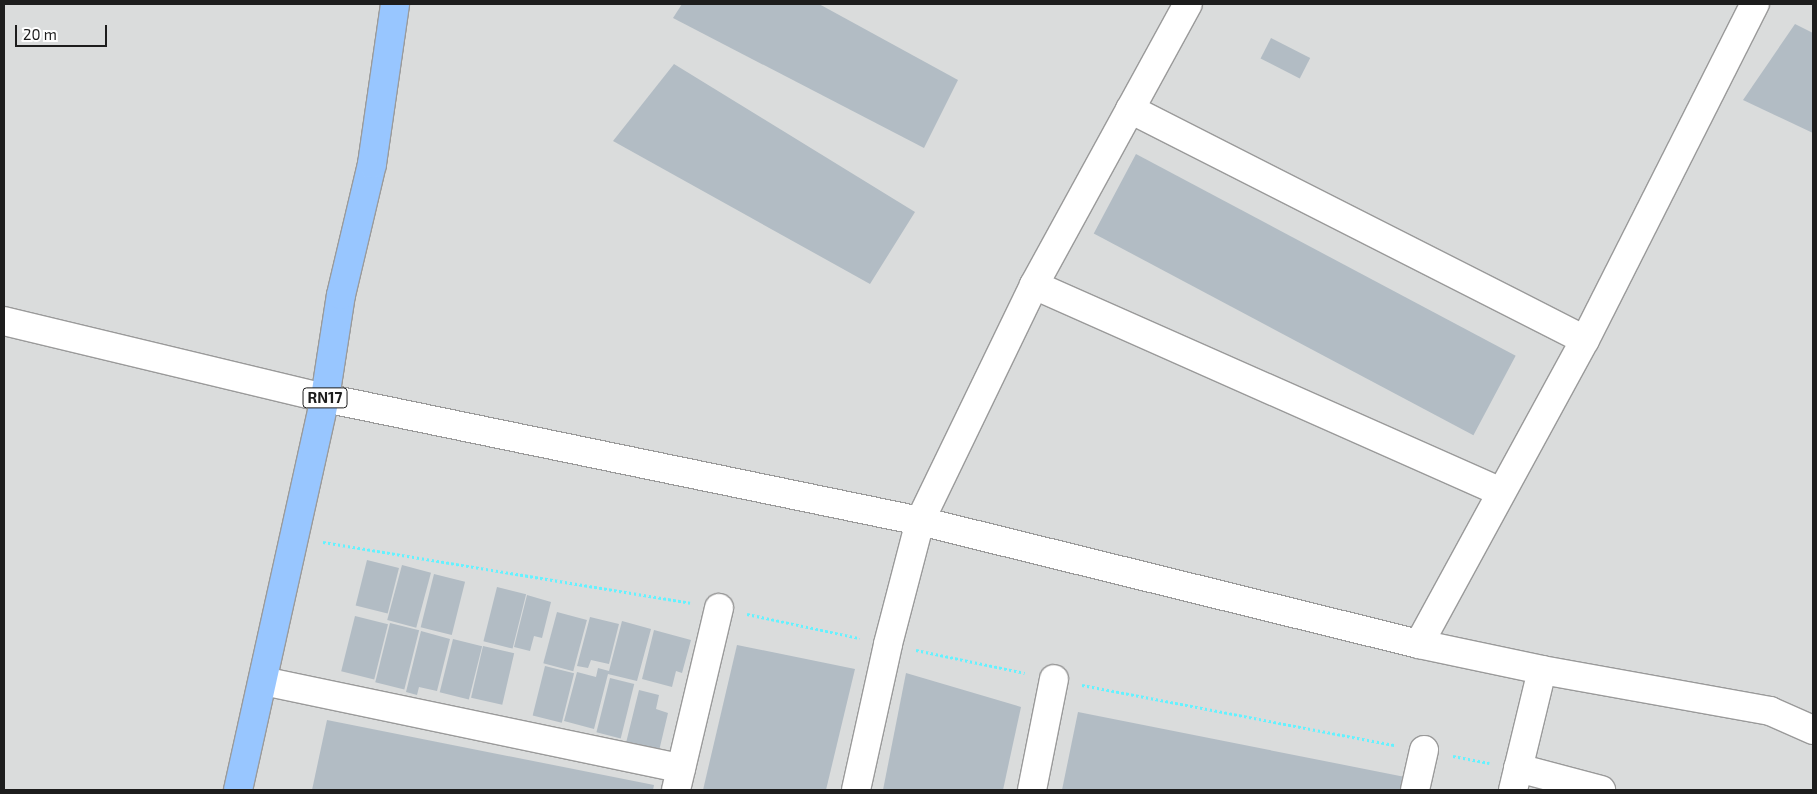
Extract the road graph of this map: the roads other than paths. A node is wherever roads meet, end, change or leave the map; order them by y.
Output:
1 (395, 4) edge
2 (1188, 4) edge
3 (1755, 4) edge
4 (1130, 109) junction
5 (1034, 286) junction
6 (4, 321) edge
7 (1585, 340) junction
8 (325, 398) junction
9 (1501, 492) junction
10 (920, 521) junction
11 (719, 608) dead end
12 (1419, 644) junction
13 (1542, 670) junction
14 (1054, 679) dead end
15 (263, 680) junction
16 (1813, 730) edge
17 (1424, 750) dead end
18 (678, 779) edge
19 (1515, 779) edge
20 (238, 790) edge
21 (856, 790) edge
22 (1032, 790) edge
23 (1415, 790) edge
24 (1601, 790) edge

1 - 8 main road, RN17
2 - 4 street
3 - 7 street
4 - 5 street
4 - 7 street
5 - 9 street
5 - 10 street
6 - 8 street
7 - 9 street
8 - 10 street
8 - 15 main road, RN17
9 - 12 street
10 - 12 street
10 - 21 street
11 - 18 street
12 - 13 street
13 - 16 street
13 - 19 street
14 - 22 street
15 - 18 street
15 - 20 main road, RN17
17 - 23 street
19 - 24 street

